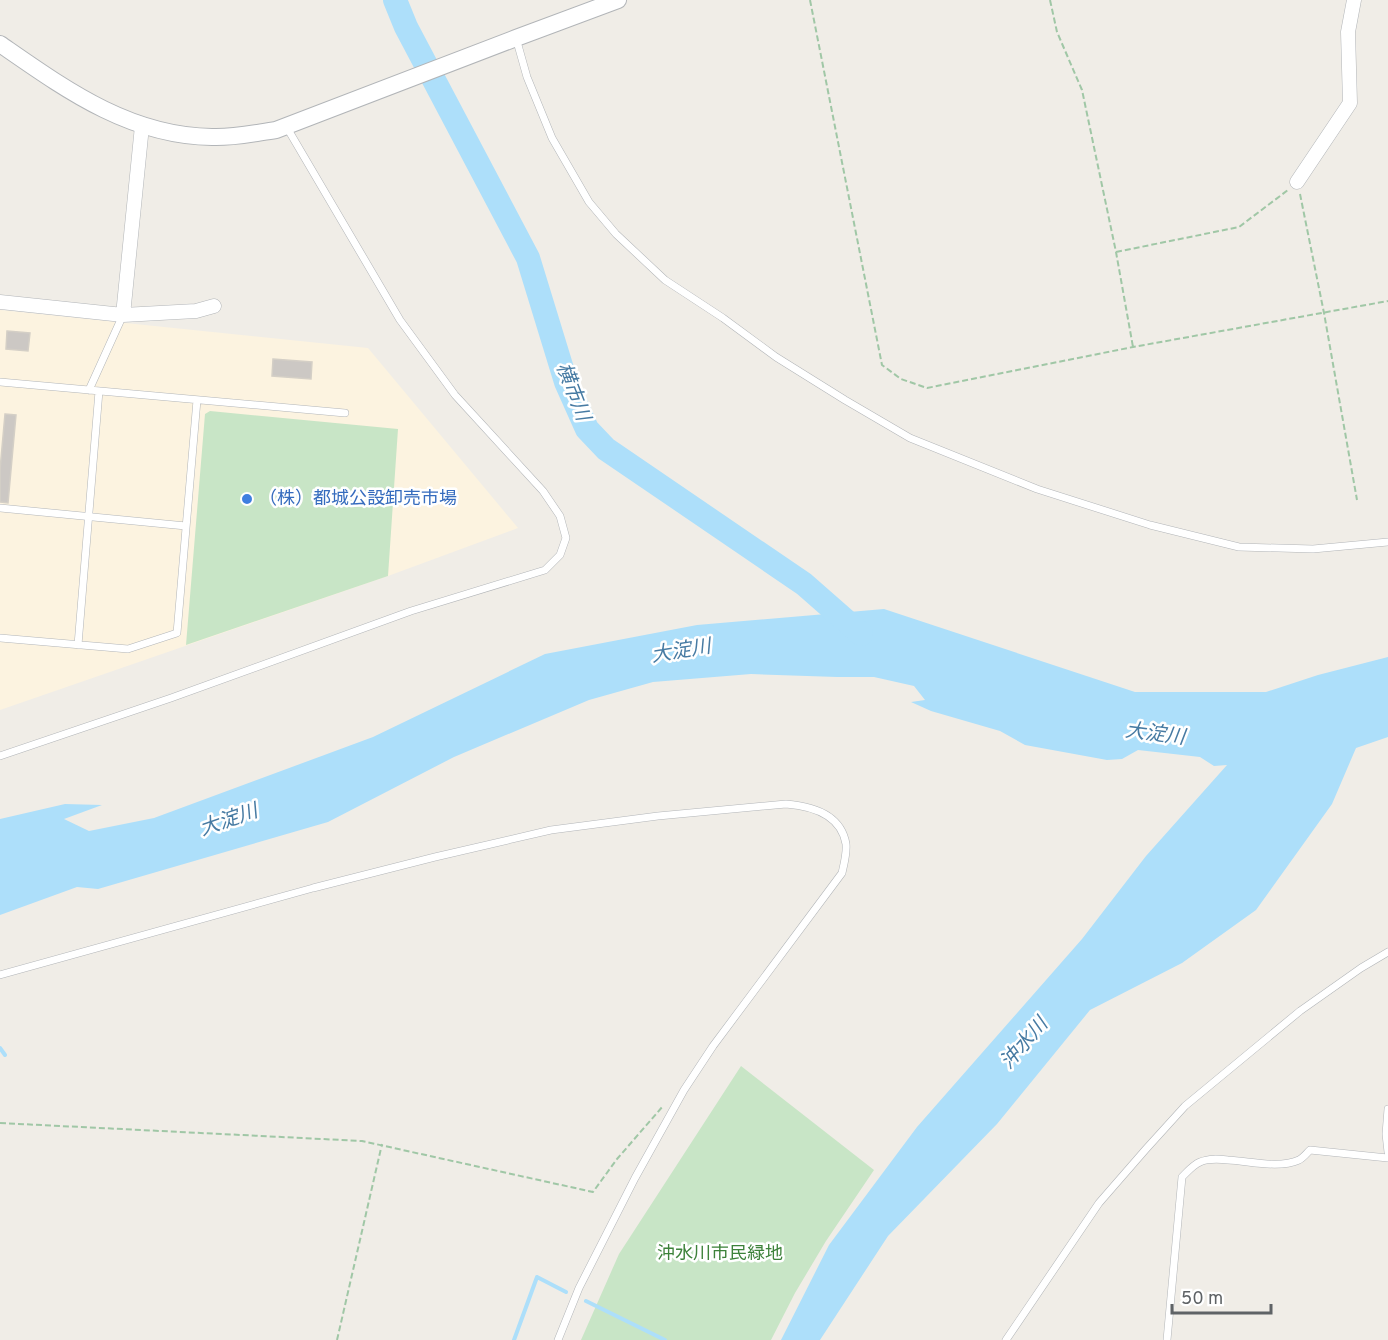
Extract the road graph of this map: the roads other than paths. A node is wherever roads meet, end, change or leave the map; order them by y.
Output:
1 (618, 0) edge
2 (1354, 0) edge
3 (510, 40) junction
4 (0, 44) edge
5 (142, 126) junction
6 (286, 126) junction
7 (1297, 182) road end
8 (0, 302) edge
9 (214, 306) dead end
10 (123, 315) junction
11 (0, 382) edge
12 (89, 390) junction
13 (99, 391) junction
14 (197, 400) junction
15 (345, 413) dead end
16 (0, 508) edge
17 (89, 517) junction
18 (186, 526) junction
19 (1388, 542) edge
20 (0, 638) edge
21 (78, 645) junction
22 (0, 756) edge
23 (1388, 952) edge
24 (0, 975) edge
25 (1388, 1109) edge
26 (1387, 1139) edge
27 (1388, 1152) edge
28 (1388, 1158) edge
29 (558, 1340) edge
30 (1006, 1340) edge
31 (1167, 1340) edge

1 - 3 street
2 - 7 street
3 - 6 street
3 - 19 lane
4 - 5 street
5 - 6 street
5 - 10 street
6 - 22 lane
8 - 10 street
9 - 10 street
10 - 12 lane
11 - 12 lane
12 - 13 lane
13 - 14 lane
13 - 17 lane
14 - 15 lane
14 - 18 lane
16 - 17 lane
17 - 18 lane
17 - 21 lane
18 - 21 lane
20 - 21 lane
23 - 30 lane
24 - 29 lane
25 - 26 lane
26 - 27 lane
28 - 31 lane

